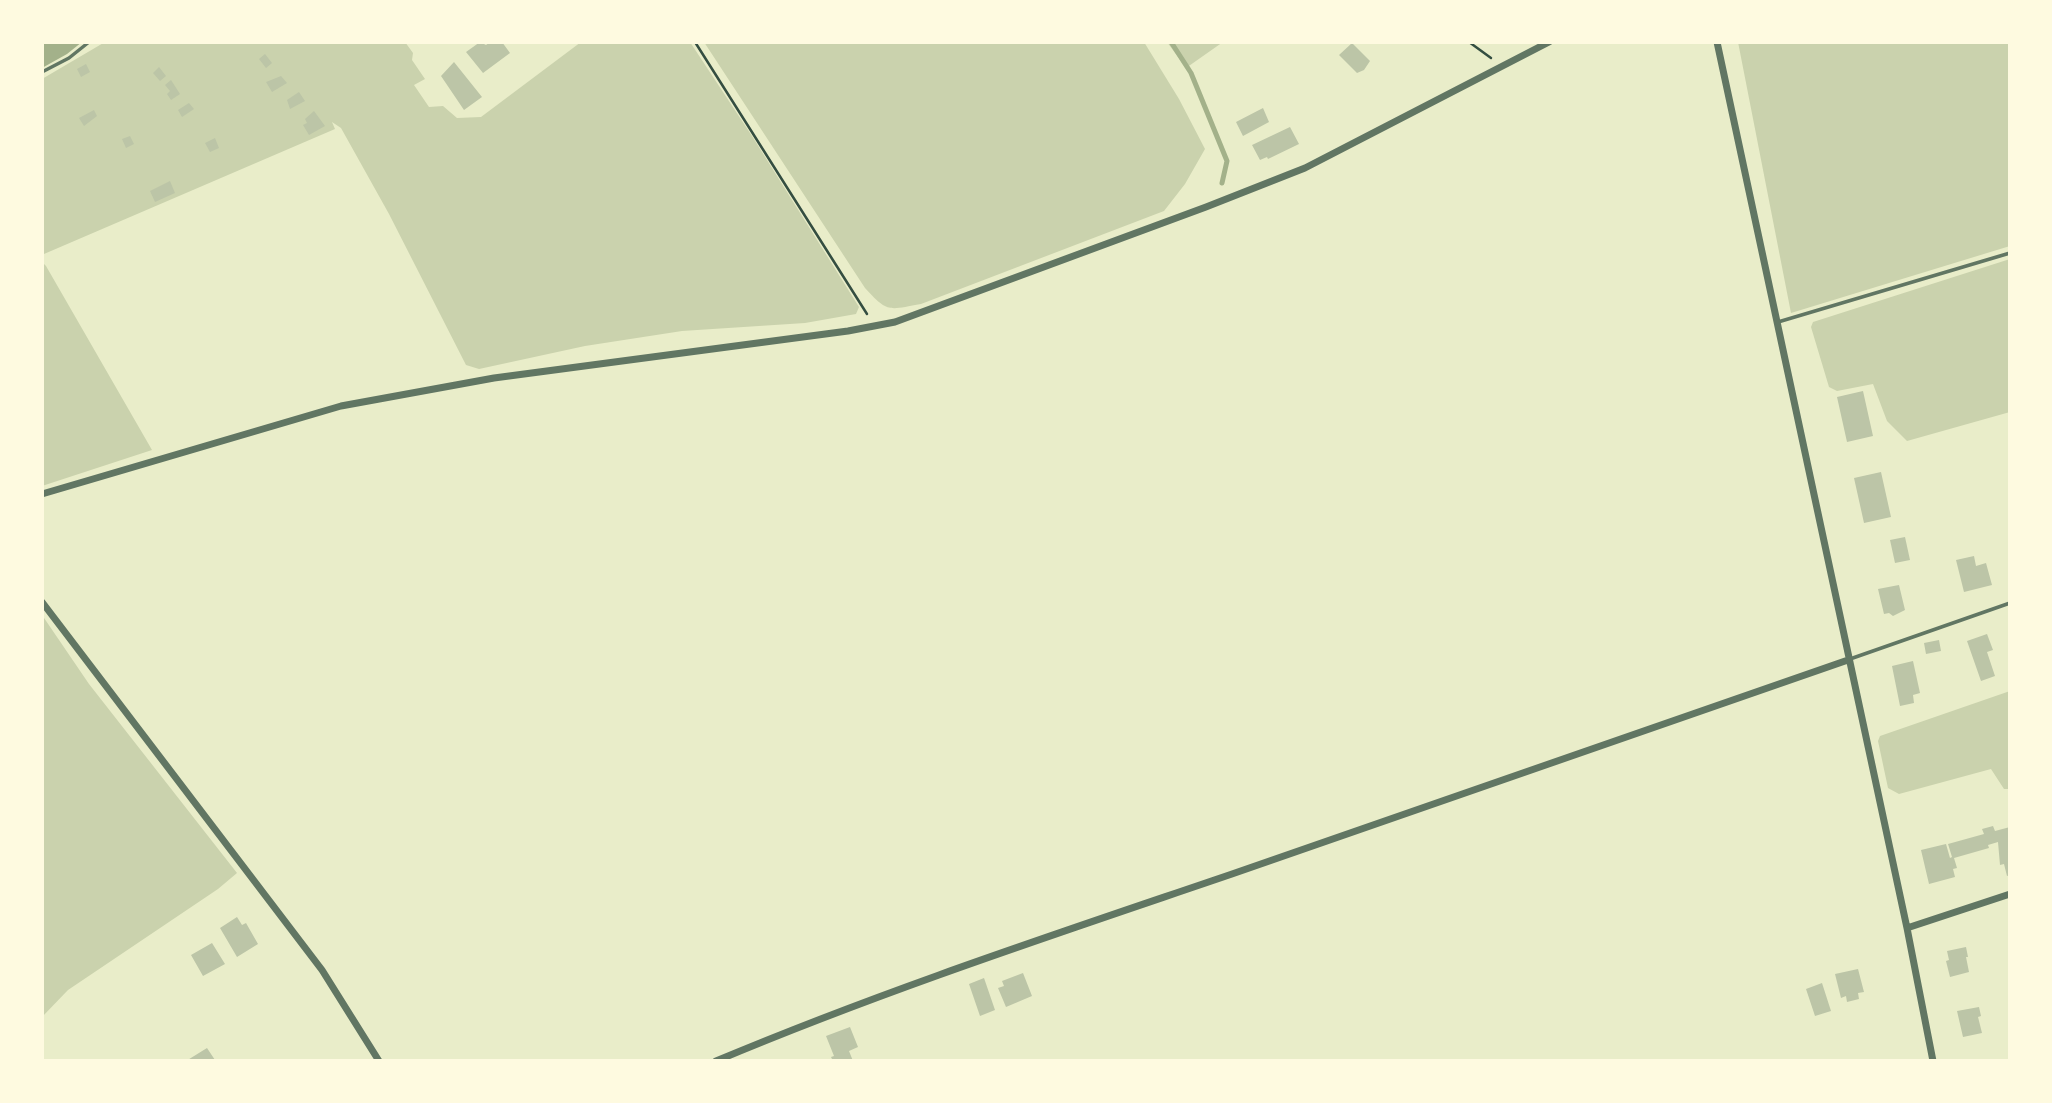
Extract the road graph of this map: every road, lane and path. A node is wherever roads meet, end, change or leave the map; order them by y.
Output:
1 (89, 42) edge
2 (695, 42) edge
3 (1469, 42) edge
4 (1549, 42) edge
5 (1717, 42) edge
6 (1502, 66) junction
7 (42, 72) edge
8 (2010, 253) edge
9 (1778, 322) junction
10 (874, 326) junction
11 (42, 494) edge
12 (42, 601) edge
13 (2010, 603) edge
14 (1848, 660) junction
15 (2010, 894) edge
16 (1907, 928) junction
17 (379, 1061) edge
18 (716, 1061) edge
19 (1933, 1061) edge

1 - 7 lane
2 - 10 path
3 - 6 path
4 - 6 street
5 - 9 street
6 - 10 street
8 - 9 lane
9 - 14 street
10 - 11 street
12 - 17 street
13 - 14 lane
14 - 16 street
14 - 18 street
15 - 16 street
16 - 19 street

